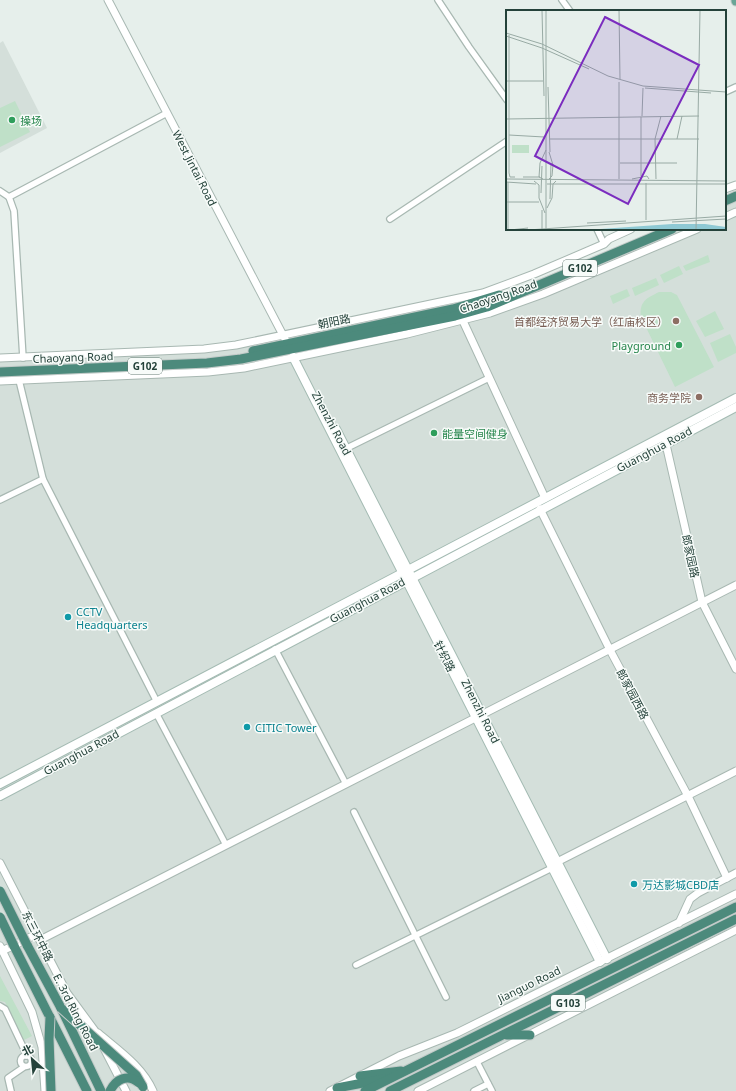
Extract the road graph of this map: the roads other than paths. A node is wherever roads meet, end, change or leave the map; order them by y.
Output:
1 (108, 0) edge
2 (438, 0) edge
3 (562, 0) edge
4 (569, 10) edge
5 (736, 87) edge
6 (726, 92) edge
7 (506, 99) edge
8 (167, 113) junction
9 (506, 142) edge
10 (736, 184) edge
11 (726, 189) edge
12 (0, 191) edge
13 (736, 196) edge
14 (9, 197) junction
15 (726, 201) edge
16 (736, 203) edge
17 (726, 207) edge
18 (736, 212) edge
19 (726, 217) edge
20 (390, 219) dead end
21 (597, 230) edge
22 (629, 230) edge
23 (655, 230) edge
24 (669, 230) edge
25 (694, 230) edge
26 (604, 244) junction
27 (486, 303) junction
28 (463, 321) junction
29 (291, 348) junction
30 (0, 358) edge
31 (23, 358) junction
32 (0, 366) edge
33 (0, 372) edge
34 (489, 378) junction
35 (19, 380) junction
36 (0, 381) edge
37 (736, 398) edge
38 (736, 407) edge
39 (665, 440) junction
40 (344, 450) junction
41 (43, 479) junction
42 (545, 498) junction
43 (0, 500) edge
44 (540, 509) junction
45 (407, 575) junction
46 (736, 585) edge
47 (702, 602) junction
48 (275, 650) junction
49 (610, 650) junction
50 (736, 669) edge
51 (157, 702) junction
52 (156, 713) junction
53 (479, 716) junction
54 (736, 771) edge
55 (0, 784) edge
56 (346, 784) junction
57 (0, 796) edge
58 (688, 796) junction
59 (354, 812) dead end
60 (226, 845) junction
61 (0, 863) edge
62 (555, 865) junction
63 (736, 873) edge
64 (727, 878) junction
65 (0, 891) edge
66 (736, 894) edge
67 (736, 907) edge
68 (0, 917) edge
69 (736, 919) edge
70 (680, 922) junction
71 (736, 930) edge
72 (416, 936) junction
73 (38, 937) junction
74 (1, 949) edge
75 (604, 961) junction
76 (356, 965) dead end
77 (446, 997) dead end
78 (0, 1006) edge
79 (61, 1008) junction
80 (50, 1017) junction
81 (95, 1030) junction
82 (530, 1034) junction
83 (503, 1035) junction
84 (477, 1062) junction
85 (409, 1070) junction
86 (44, 1075) junction
87 (360, 1076) junction
88 (395, 1077) junction
89 (488, 1084) junction
90 (144, 1089) edge
91 (333, 1089) edge
92 (397, 1089) edge
93 (12, 1091) edge
94 (45, 1091) edge
95 (53, 1091) edge
96 (86, 1091) edge
97 (101, 1091) edge
98 (110, 1091) edge
99 (126, 1091) edge
100 (153, 1091) edge
101 (365, 1091) edge
102 (390, 1091) edge
103 (418, 1091) edge
104 (474, 1091) edge
105 (492, 1091) edge

1 - 8 street, West Jintai Road
2 - 7 street
3 - 4 street
5 - 6 street
8 - 14 street
8 - 29 street, West Jintai Road
9 - 20 street
10 - 11 street
12 - 14 street
13 - 15 highway
14 - 31 street
16 - 17 highway
18 - 19 street
21 - 26 street
22 - 26 street, Chaoyang Road
23 - 27 highway, 朝阳路 / G102
24 - 27 highway, 朝阳路 / G102
25 - 27 street, Chaoyang Road
26 - 27 street, Chaoyang Road
27 - 28 street, Chaoyang Road
27 - 29 street, Chaoyang Road
27 - 29 highway, 朝阳路 / G102
28 - 29 street, Chaoyang Road
28 - 34 street
29 - 31 street, 朝阳路
29 - 32 highway, 朝阳路 / G102
29 - 33 highway, Chaoyang Road / G102
29 - 35 street, 朝阳路
29 - 40 main road, Zhenzhi Road
30 - 31 street, 朝阳路
34 - 40 street
34 - 42 street
35 - 36 street, 朝阳路
35 - 41 street
37 - 39 main road, Guanghua Road
38 - 39 main road, Guanghua Road
39 - 42 main road, Guanghua Road
39 - 44 main road, Guanghua Road
39 - 47 street, 郎家园路
40 - 45 main road, Zhenzhi Road
41 - 43 street
41 - 51 street
42 - 45 main road, Guanghua Road
44 - 45 main road, Guanghua Road
44 - 49 street, 郎家园西路
45 - 48 main road, Guanghua Road
45 - 51 main road, Guanghua Road
45 - 53 main road, Zhenzhi Road
46 - 47 street
47 - 49 street
47 - 50 street, 郎家园路
48 - 52 main road, Guanghua Road
48 - 56 street
49 - 53 street
49 - 58 street, 郎家园西路
51 - 55 main road, Guanghua Road
52 - 57 main road, Guanghua Road
52 - 60 street
53 - 56 street
53 - 62 main road, Zhenzhi Road
54 - 58 street
56 - 60 street
58 - 62 street
58 - 64 street, 郎家园西路
59 - 72 street
60 - 73 street
61 - 73 street, 东三环中路
62 - 72 street
62 - 75 main road, Zhenzhi Road
63 - 64 street
64 - 70 street
65 - 79 highway, E. 3rd Ring Road, bridge
66 - 70 street, Jianguo Road
67 - 85 highway, Jianguo Road / G103
68 - 80 highway, bridge
69 - 83 highway, G103
70 - 75 street, Jianguo Road
71 - 82 street
72 - 76 street
72 - 77 street
73 - 74 street
73 - 81 street, 东三环中路
74 - 86 street
75 - 87 street, Jianguo Road
78 - 93 street
79 - 90 highway, bridge
79 - 97 highway, E. 3rd Ring Road
80 - 95 highway, bridge
80 - 96 highway
81 - 99 street, 东三环中路
81 - 100 street
82 - 83 highway
82 - 84 street
83 - 92 highway, G103
84 - 89 street
84 - 103 street
85 - 87 highway
85 - 88 highway, Jianguo Road / G103
86 - 94 street
86 - 95 street
87 - 91 street, Jianguo Road
88 - 91 highway
88 - 101 highway, Jianguo Road / G103
89 - 104 street
89 - 105 street
90 - 98 highway, bridge
92 - 102 highway, G103

